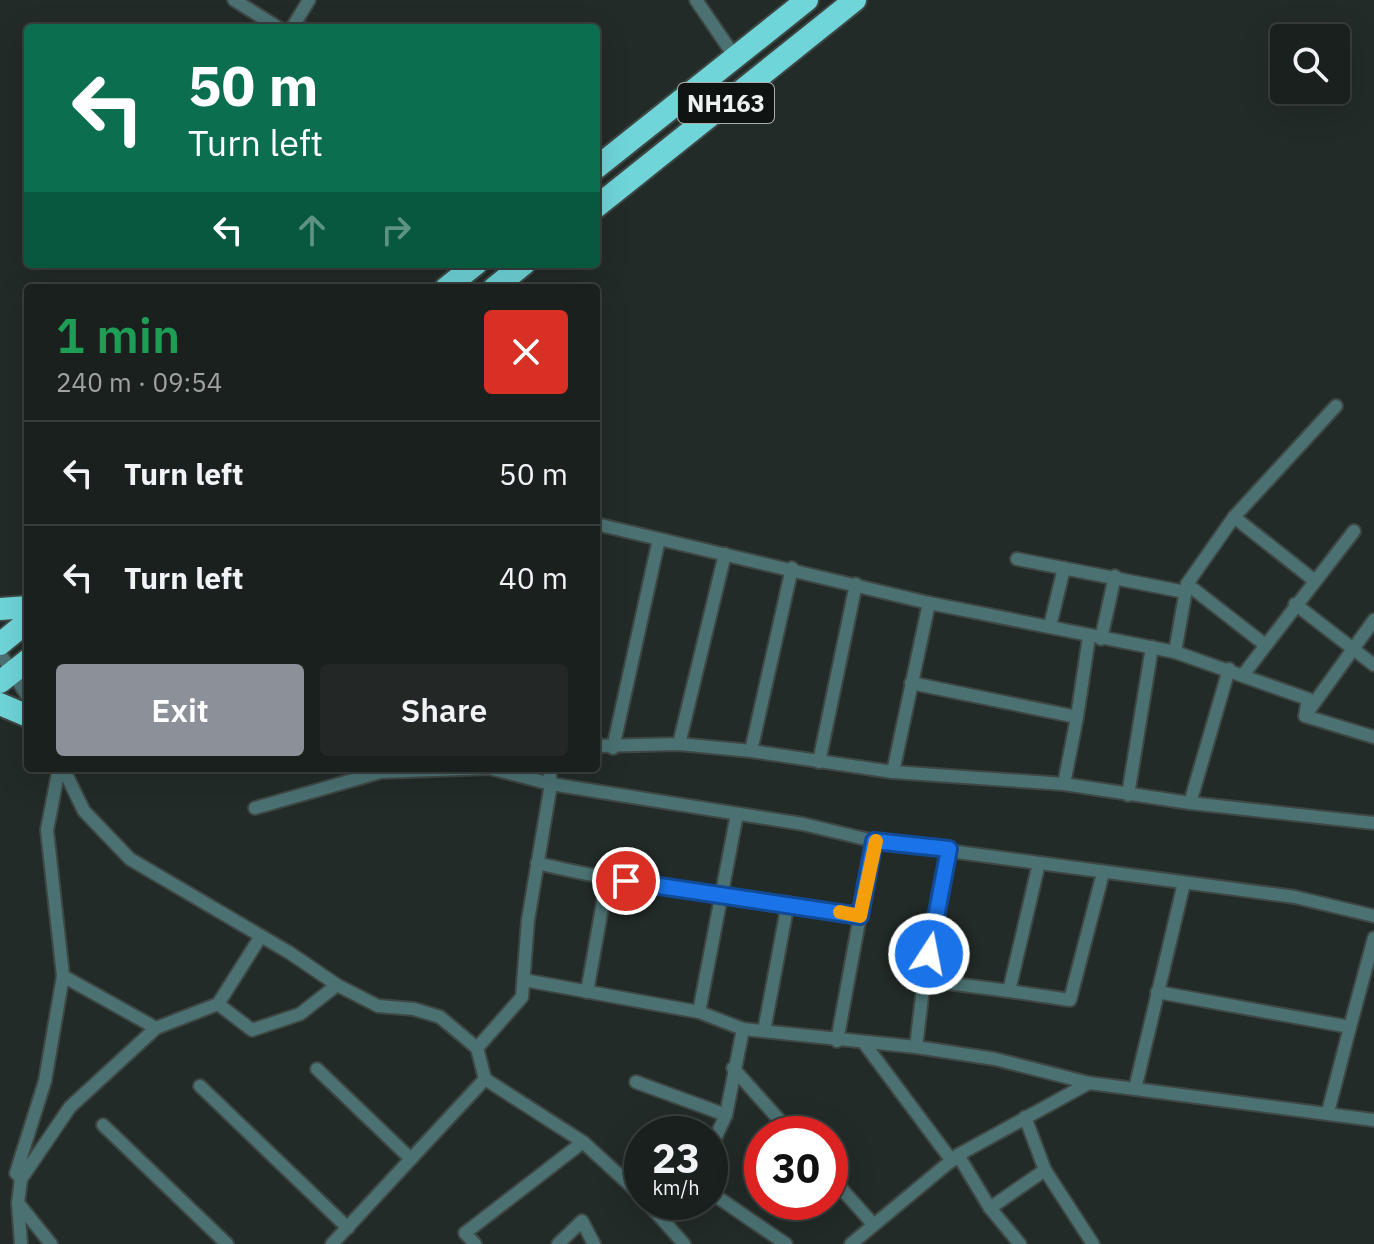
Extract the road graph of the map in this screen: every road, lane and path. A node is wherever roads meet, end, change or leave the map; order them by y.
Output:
1 (234, 0) edge
2 (309, 0) edge
3 (696, 0) edge
4 (807, 0) edge
5 (855, 0) edge
6 (273, 24) edge
7 (294, 24) edge
8 (735, 57) junction
9 (600, 165) edge
10 (600, 204) edge
11 (471, 268) edge
12 (519, 268) edge
13 (451, 284) edge
14 (499, 284) edge
15 (1336, 406) dead end
16 (1234, 517) junction
17 (600, 525) edge
18 (1354, 531) dead end
19 (659, 539) junction
20 (725, 554) junction
21 (1017, 559) dead end
22 (792, 568) junction
23 (1064, 568) junction
24 (1115, 576) junction
25 (1315, 581) junction
26 (856, 584) junction
27 (1186, 588) junction
28 (929, 603) junction
29 (1295, 604) junction
30 (24, 607) edge
31 (0, 609) edge
32 (1374, 620) edge
33 (24, 624) edge
34 (1050, 626) junction
35 (1095, 638) junction
36 (0, 644) edge
37 (1264, 644) junction
38 (1354, 646) junction
39 (1152, 647) junction
40 (1175, 652) junction
41 (0, 653) edge
42 (1374, 665) edge
43 (1229, 669) junction
44 (14, 671) edge
45 (1243, 675) junction
46 (911, 683) junction
47 (24, 690) edge
48 (0, 704) edge
49 (24, 714) edge
50 (1305, 716) junction
51 (1077, 717) junction
52 (1374, 737) edge
53 (679, 744) junction
54 (600, 746) edge
55 (613, 748) junction
56 (751, 751) junction
57 (819, 762) junction
58 (60, 772) edge
59 (63, 772) edge
60 (372, 772) edge
61 (504, 772) edge
62 (550, 772) edge
63 (893, 772) junction
64 (551, 784) junction
65 (1064, 784) junction
66 (1128, 795) junction
67 (1190, 803) junction
68 (255, 808) dead end
69 (737, 814) junction
70 (1374, 823) edge
71 (874, 841) junction
72 (949, 849) junction
73 (537, 863) junction
74 (1039, 863) junction
75 (1103, 873) junction
76 (607, 880) junction
77 (1184, 883) junction
78 (723, 896) junction
79 (788, 903) junction
80 (860, 916) junction
81 (1374, 916) edge
82 (261, 936) junction
83 (1374, 938) edge
84 (63, 976) junction
85 (524, 980) junction
86 (924, 980) junction
87 (337, 985) junction
88 (1009, 991) junction
89 (587, 992) junction
90 (1157, 992) junction
91 (218, 1004) junction
92 (699, 1012) junction
93 (1350, 1027) junction
94 (156, 1028) junction
95 (743, 1029) junction
96 (764, 1031) junction
97 (837, 1041) junction
98 (864, 1043) junction
99 (916, 1047) junction
100 (477, 1048) junction
101 (733, 1068) junction
102 (317, 1069) dead end
103 (485, 1079) junction
104 (636, 1082) dead end
105 (1089, 1083) junction
106 (200, 1086) dead end
107 (1135, 1089) junction
108 (1328, 1112) junction
109 (726, 1115) joint
110 (776, 1116) edge
111 (1025, 1117) junction
112 (1374, 1120) edge
113 (103, 1125) dead end
114 (583, 1142) junction
115 (955, 1158) junction
116 (411, 1159) junction
117 (1045, 1170) junction
118 (21, 1179) junction
119 (624, 1180) edge
120 (848, 1196) edge
121 (18, 1203) junction
122 (728, 1204) edge
123 (990, 1208) junction
124 (664, 1221) edge
125 (873, 1224) junction
126 (348, 1228) junction
127 (21, 1244) edge
128 (51, 1244) edge
129 (227, 1244) edge
130 (332, 1244) edge
131 (475, 1244) edge
132 (558, 1244) edge
133 (594, 1244) edge
134 (684, 1244) edge
135 (786, 1244) edge
136 (851, 1244) edge
137 (1020, 1244) edge
138 (1093, 1244) edge

1 - 6 street
2 - 7 street
3 - 8 street
4 - 8 highway, NH163
5 - 10 highway, NH163
8 - 9 highway, NH163
11 - 13 highway
12 - 14 highway
15 - 16 street
16 - 25 street
16 - 27 street
17 - 19 street
18 - 25 street
19 - 20 street
19 - 55 street
20 - 22 street
20 - 53 street
21 - 23 street
22 - 26 street
22 - 56 street
23 - 24 street
23 - 34 street
24 - 27 street
24 - 35 street
25 - 29 street
26 - 28 street
26 - 57 street
27 - 37 street
27 - 40 street
28 - 34 street
28 - 46 street
29 - 37 street
29 - 38 street
30 - 31 highway
32 - 38 street
33 - 36 highway
34 - 35 street
35 - 39 street
35 - 51 street
37 - 45 street
38 - 42 street
38 - 50 street
39 - 40 street
39 - 66 street
40 - 43 street
41 - 44 street
43 - 45 street
43 - 67 street
44 - 47 street
45 - 50 street
46 - 51 street
46 - 63 street
48 - 49 highway
50 - 52 street
51 - 65 street
53 - 55 street
53 - 56 street
54 - 55 street
56 - 57 street
57 - 63 street
58 - 84 street
59 - 82 street
60 - 68 street
61 - 64 street
62 - 64 street
63 - 65 street
64 - 69 street
64 - 73 street
65 - 66 street
66 - 67 street
67 - 70 street
69 - 71 street
69 - 78 street
71 - 72 street
71 - 80 street
72 - 74 street
72 - 86 street
73 - 76 street
73 - 85 street
74 - 75 street
74 - 88 street
75 - 77 street
75 - 88 street
76 - 78 street
76 - 89 street
77 - 81 street
77 - 90 street
78 - 79 street
78 - 92 street
79 - 80 street
79 - 96 street
80 - 97 street
82 - 87 street
82 - 91 street
83 - 93 street
84 - 94 street
84 - 118 street
85 - 89 street
85 - 100 street
86 - 88 street
86 - 99 street
87 - 91 street
87 - 100 street
89 - 92 street
90 - 93 street
90 - 107 street
91 - 94 street
92 - 95 street
93 - 108 street
94 - 118 street
95 - 96 street
95 - 101 street
96 - 97 street
97 - 98 street
98 - 99 street
98 - 115 street
99 - 105 street
100 - 103 street
101 - 109 street
101 - 110 street
102 - 116 street
103 - 114 street
103 - 116 street
104 - 109 street
105 - 107 street
105 - 111 street
106 - 126 street
107 - 108 street
108 - 112 street
111 - 115 street
111 - 117 street
113 - 129 street
114 - 119 street
114 - 131 street
115 - 123 street
115 - 125 street
116 - 126 street
117 - 123 street
117 - 138 street
118 - 121 street
120 - 125 street
121 - 127 street
121 - 128 street
122 - 135 street
123 - 137 street
124 - 134 street
125 - 136 street
126 - 130 street
132 - 133 street

